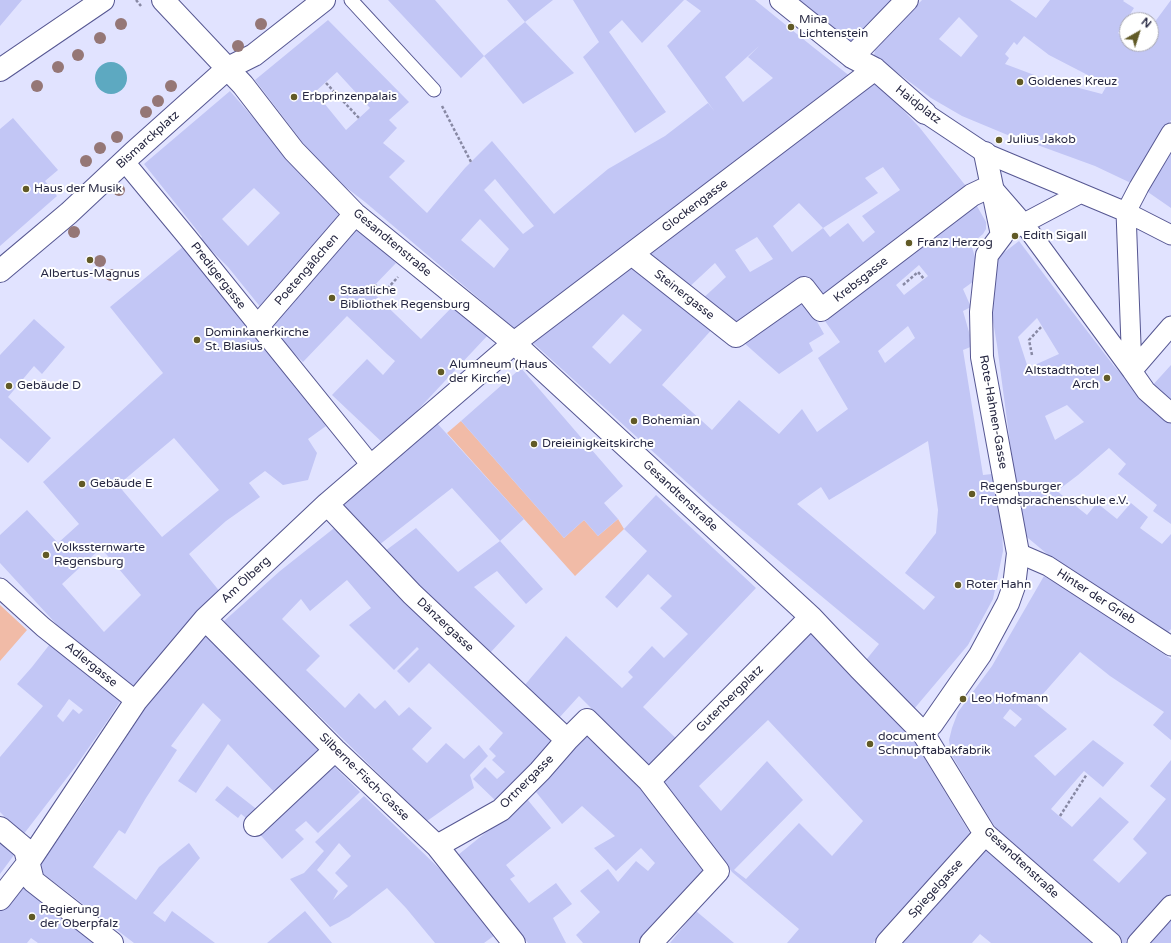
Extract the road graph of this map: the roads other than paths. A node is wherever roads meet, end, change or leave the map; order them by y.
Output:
1 (103, 0) edge
2 (163, 0) edge
3 (324, 0) edge
4 (351, 0) edge
5 (781, 0) edge
6 (907, 0) edge
7 (852, 57) junction
8 (228, 68) junction
9 (876, 69) junction
10 (0, 70) edge
11 (434, 90) road end
12 (925, 113) joint
13 (1171, 133) edge
14 (985, 153) junction
15 (124, 161) junction
16 (991, 186) junction
17 (1081, 193) junction
18 (1126, 212) junction
19 (356, 214) junction
20 (1024, 224) junction
21 (1002, 235) junction
22 (1171, 235) edge
23 (632, 254) junction
24 (0, 272) edge
25 (258, 326) junction
26 (1171, 326) edge
27 (736, 336) joint
28 (514, 343) junction
29 (1132, 371) junction
30 (1171, 413) edge
31 (371, 466) junction
32 (327, 504) junction
33 (1018, 553) junction
34 (0, 588) edge
35 (810, 617) junction
36 (205, 619) junction
37 (1171, 646) edge
38 (136, 701) junction
39 (923, 733) junction
40 (567, 740) junction
41 (335, 750) junction
42 (649, 781) junction
43 (255, 825) dead end
44 (0, 828) edge
45 (985, 834) junction
46 (437, 846) junction
47 (28, 863) junction
48 (0, 899) edge
49 (1171, 905) edge
50 (508, 941) edge
51 (112, 943) edge
52 (651, 943) edge
53 (887, 943) edge
54 (1110, 943) edge
55 (1137, 943) edge

1 - 10 street
2 - 8 street
3 - 8 street, Bismarckplatz
4 - 11 lane
5 - 7 street, Haidplatz
6 - 7 street
7 - 9 street, Haidplatz
8 - 15 street, Bismarckplatz
8 - 19 street, Gesandtenstraße
9 - 12 street, Haidplatz
9 - 23 street, Glockengasse
12 - 14 street, Haidplatz
13 - 18 street
14 - 16 street
14 - 17 street, Haidplatz
15 - 24 street, Bismarckplatz
15 - 25 street, Predigergasse
16 - 20 street
16 - 21 street
16 - 27 street, Krebsgasse
17 - 18 street, Haidplatz
17 - 20 street
18 - 22 street, Haidplatz
18 - 29 street
19 - 25 street, Poetengäßchen
19 - 28 street, Gesandtenstraße
20 - 21 street
20 - 29 street
21 - 33 street, Rote-Hahnen-Gasse
23 - 27 street, Steinergasse
23 - 28 street, Glockengasse
25 - 31 street, Predigergasse
26 - 29 street
28 - 31 street, Am Ölberg
28 - 35 street, Gesandtenstraße
29 - 30 street
31 - 32 street, Am Ölberg
32 - 36 street, Am Ölberg
32 - 40 street, Dänzergasse
33 - 37 street, Hinter der Grieb
33 - 39 street, Rote-Hahnen-Gasse
34 - 38 street, Adlergasse
35 - 39 street, Gesandtenstraße
35 - 42 street, Gutenbergplatz
36 - 38 street, Am Ölberg
36 - 41 street, Silberne-Fisch-Gasse
38 - 47 street, Am Ölberg
39 - 45 street, Gesandtenstraße
40 - 42 street, Ortnergasse
40 - 46 street, Ortnergasse
41 - 43 street
41 - 46 street, Silberne-Fisch-Gasse
42 - 52 street
44 - 47 street
45 - 53 street, Spiegelgasse
45 - 54 street, Gesandtenstraße
46 - 50 street, Silberne-Fisch-Gasse
47 - 48 street, Am Ölberg
47 - 51 street
49 - 55 street

